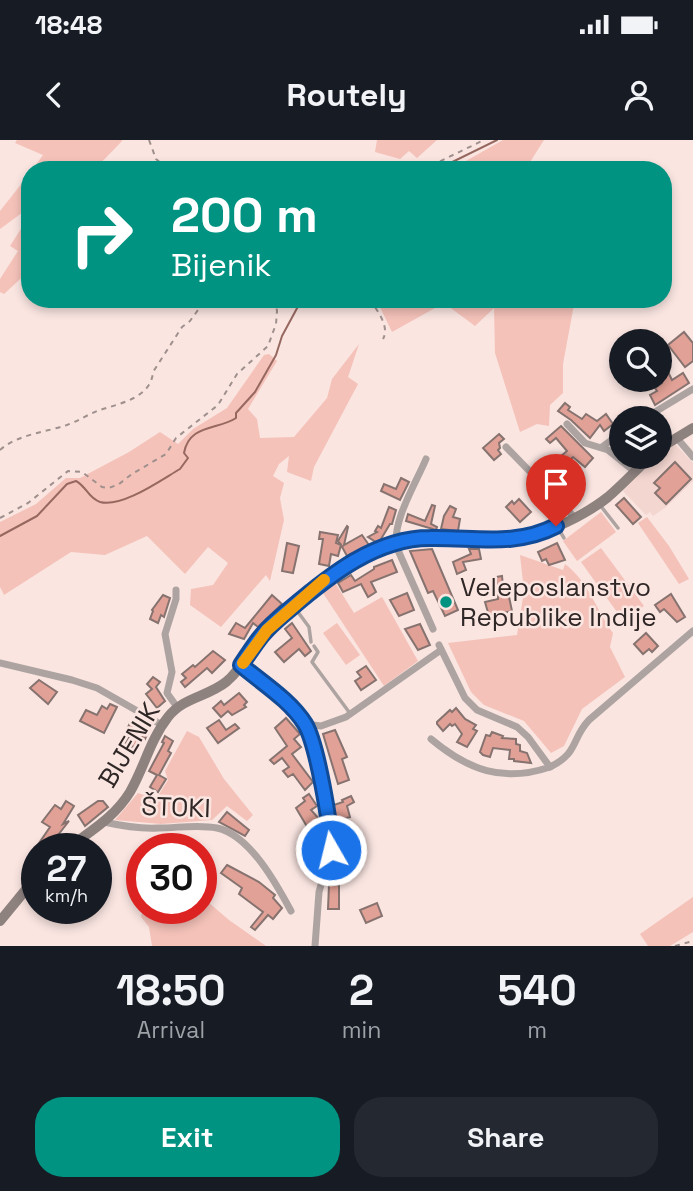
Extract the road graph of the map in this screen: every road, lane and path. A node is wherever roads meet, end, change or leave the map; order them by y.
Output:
1 (149, 140) edge
2 (484, 140) edge
3 (158, 161) edge
4 (441, 161) edge
5 (199, 308) edge
6 (276, 308) edge
7 (375, 308) edge
8 (383, 339) dead end
9 (693, 389) edge
10 (665, 406) edge
11 (567, 424) dead end
12 (693, 428) edge
13 (676, 437) junction
14 (672, 440) edge
15 (609, 442) edge
16 (506, 447) dead end
17 (602, 447) junction
18 (0, 450) edge
19 (693, 457) edge
20 (426, 458) dead end
21 (636, 469) edge
22 (634, 471) junction
23 (599, 503) junction
24 (574, 517) junction
25 (0, 518) edge
26 (556, 526) junction
27 (618, 527) dead end
28 (564, 538) dead end
29 (395, 542) junction
30 (176, 590) dead end
31 (294, 606) junction
32 (433, 629) dead end
33 (693, 631) edge
34 (310, 642) dead end
35 (314, 646) dead end
36 (0, 663) edge
37 (241, 665) junction
38 (177, 707) junction
39 (351, 714) junction
40 (305, 724) junction
41 (162, 725) junction
42 (431, 738) dead end
43 (550, 766) junction
44 (104, 822) junction
45 (89, 833) edge
46 (21, 895) edge
47 (291, 911) dead end
48 (0, 921) edge
49 (693, 941) edge
50 (315, 946) edge
51 (675, 946) edge

1 - 3 path
2 - 4 path
5 - 18 path
6 - 25 path
7 - 8 path
9 - 10 street
11 - 17 street
12 - 13 main road
13 - 14 main road
13 - 19 street
15 - 17 street
16 - 24 street
17 - 22 street
20 - 29 street
21 - 22 main road, BIJENIK
22 - 23 main road, BIJENIK
23 - 24 main road, BIJENIK
23 - 27 lane
24 - 26 main road, BIJENIK
26 - 28 lane
26 - 29 main road, BIJENIK
29 - 31 main road, BIJENIK
29 - 32 street
30 - 38 street
31 - 34 lane
31 - 37 main road, BIJENIK
33 - 43 street
35 - 39 lane
36 - 41 street
37 - 38 main road, BIJENIK
37 - 40 street
38 - 41 main road, BIJENIK
39 - 40 street
39 - 43 street
40 - 50 street
41 - 44 main road, BIJENIK
42 - 43 street
44 - 45 main road, BIJENIK
44 - 47 street, ŠTOKI
46 - 48 main road
49 - 51 path

